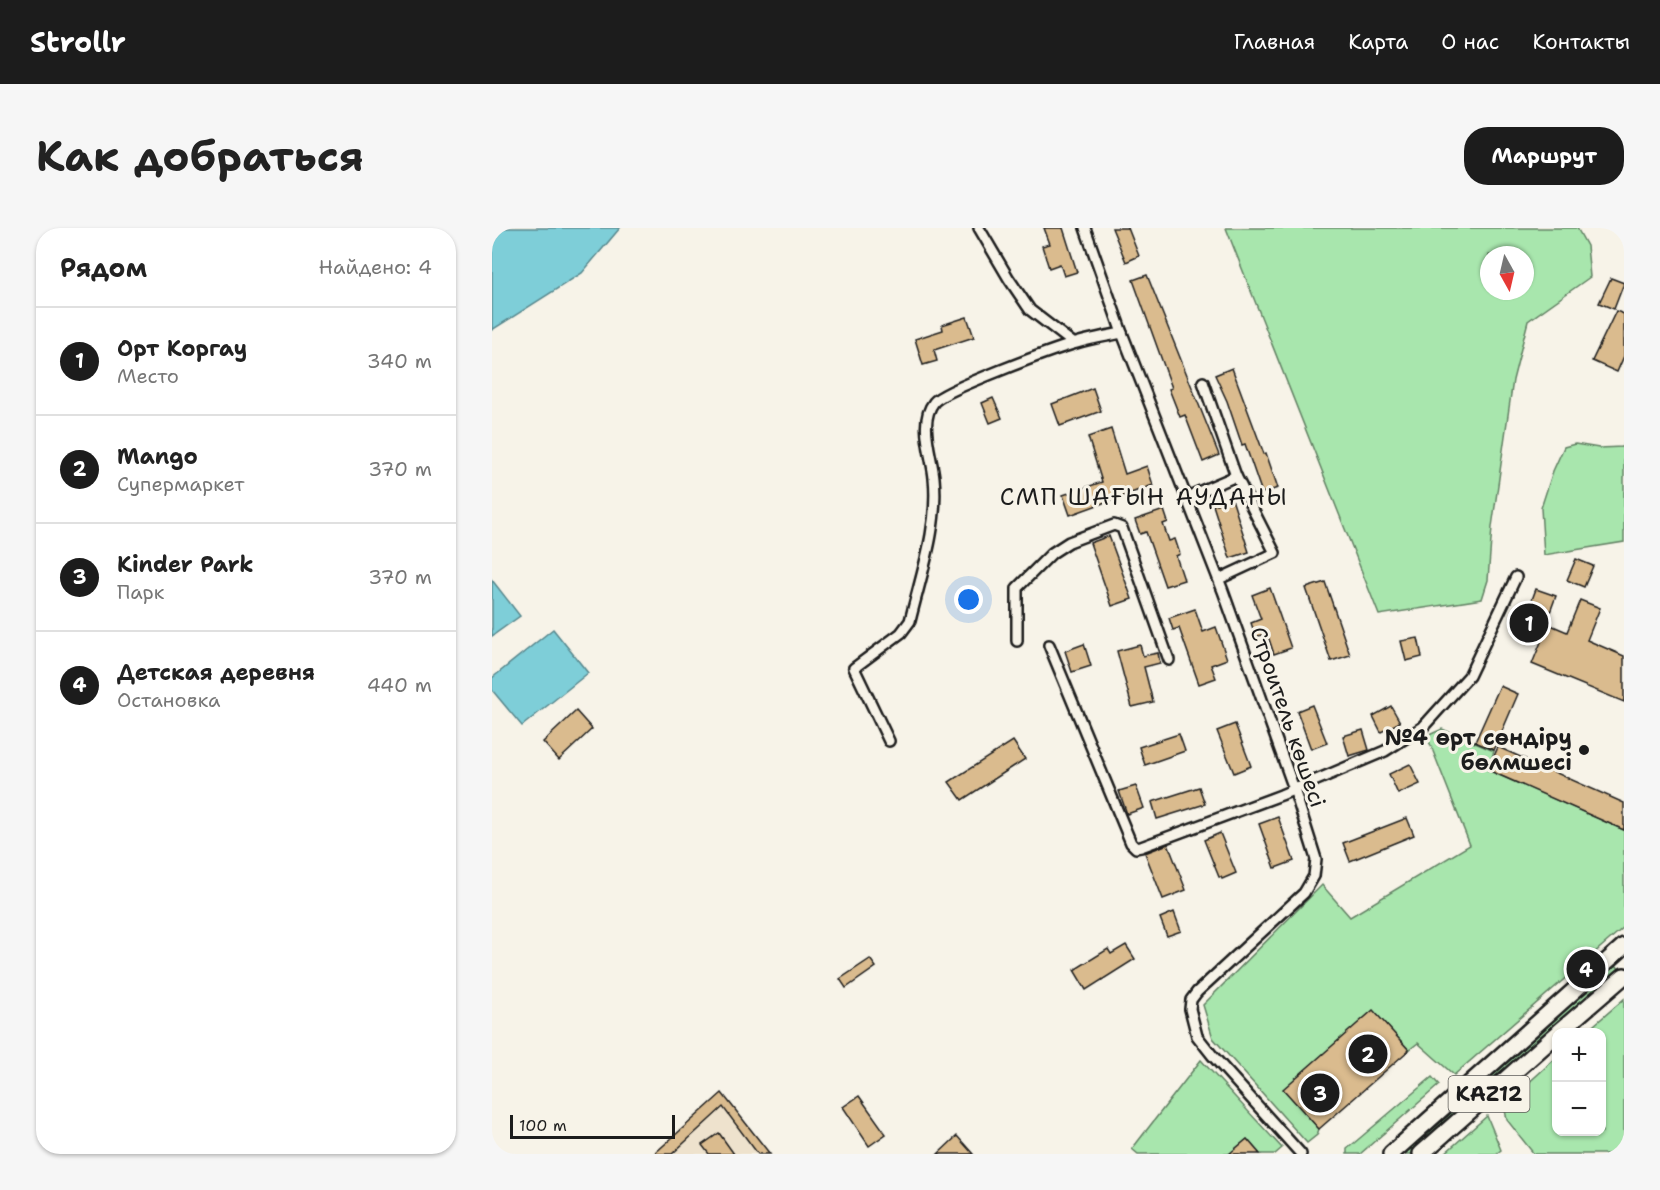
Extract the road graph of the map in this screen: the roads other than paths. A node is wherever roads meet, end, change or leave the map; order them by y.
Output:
1 (979, 228) edge
2 (1085, 228) edge
3 (1122, 333) junction
4 (1073, 344) junction
5 (1203, 382) dead end
6 (1236, 476) junction
7 (1187, 497) junction
8 (1515, 577) dead end
9 (1219, 579) junction
10 (1017, 641) dead end
11 (1049, 645) dead end
12 (1169, 660) dead end
13 (889, 741) dead end
14 (1294, 789) junction
15 (1624, 946) edge
16 (1624, 976) edge
17 (1565, 1028) edge
18 (1552, 1039) edge
19 (1301, 1154) edge
20 (1390, 1154) edge
21 (1421, 1154) edge

1 - 4 street
2 - 3 street, Строитель көшесі
3 - 4 street
3 - 7 street, Строитель көшесі
4 - 13 street
5 - 6 street
6 - 7 street
6 - 9 street
7 - 9 street, Строитель көшесі
8 - 14 street
9 - 14 street, Строитель көшесі
10 - 12 street
11 - 14 street
14 - 19 street, Строитель көшесі
15 - 20 main road, KAZ12
16 - 17 main road, KAZ12
18 - 21 main road, KAZ12

